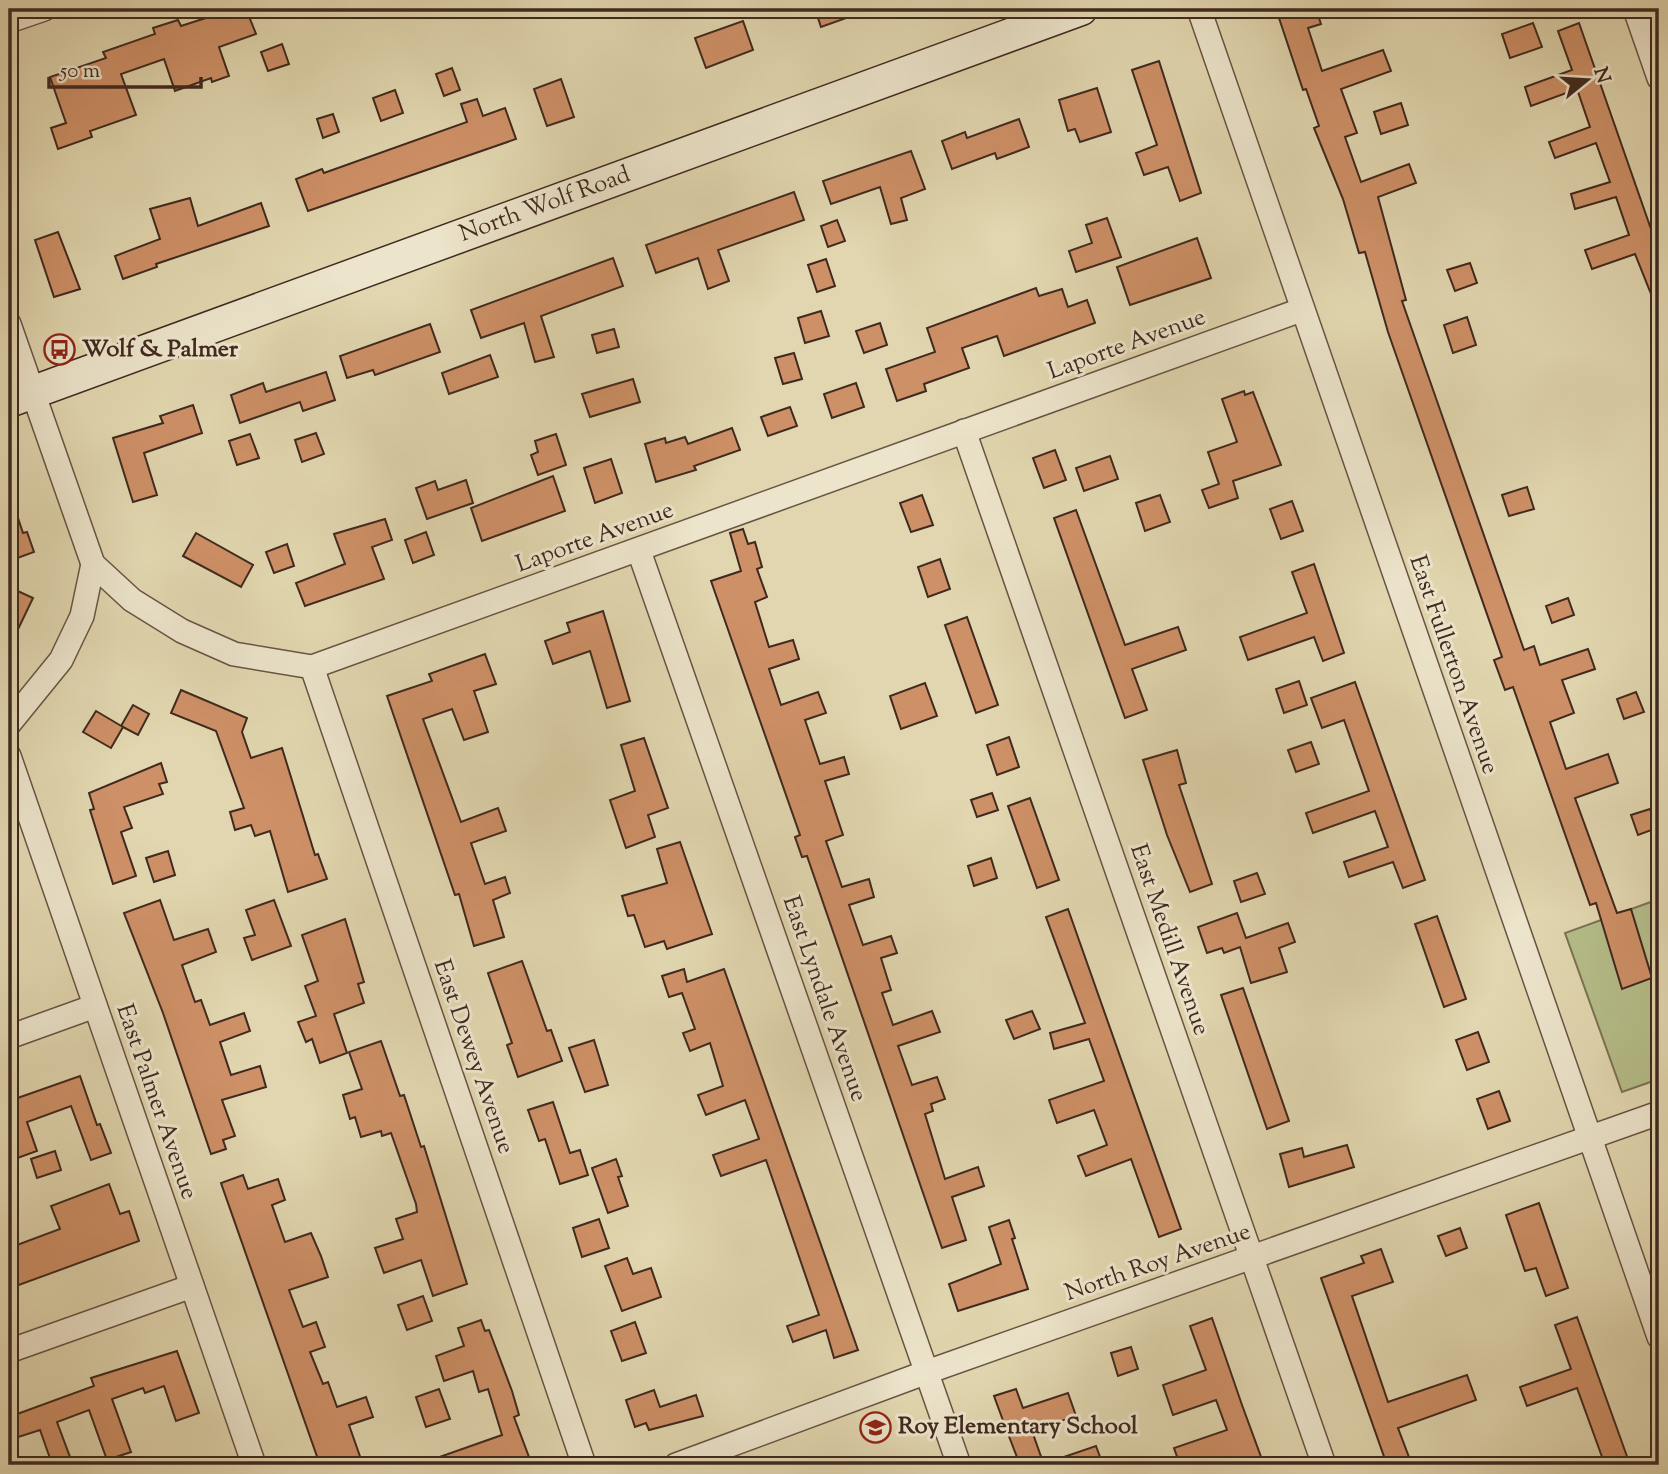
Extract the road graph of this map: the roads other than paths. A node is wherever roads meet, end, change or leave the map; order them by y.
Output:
1 (44, 9) edge
2 (1081, 9) edge
3 (1199, 9) edge
4 (1635, 9) edge
5 (9, 21) edge
6 (1659, 78) edge
7 (1301, 310) junction
8 (9, 324) edge
9 (20, 396) edge
10 (964, 431) junction
11 (639, 551) junction
12 (93, 564) junction
13 (312, 667) junction
14 (9, 724) edge
15 (9, 756) edge
16 (95, 1006) junction
17 (9, 1037) edge
18 (1659, 1113) edge
19 (1590, 1139) junction
20 (1251, 1258) junction
21 (192, 1286) junction
22 (1659, 1337) edge
23 (9, 1351) edge
24 (927, 1372) junction
25 (254, 1465) edge
26 (584, 1465) edge
27 (676, 1465) edge
28 (959, 1465) edge
29 (1324, 1465) edge

1 - 5 street
2 - 9 main road, North Wolf Road
3 - 7 street, East Fullerton Avenue
4 - 6 street
7 - 10 street, Laporte Avenue
7 - 19 street, East Fullerton Avenue
8 - 9 street
9 - 12 street
10 - 11 street, Laporte Avenue
10 - 20 street, East Medill Avenue
11 - 13 street, Laporte Avenue
11 - 24 street, East Lyndale Avenue
12 - 13 street, Laporte Avenue
12 - 14 street
13 - 26 street, East Dewey Avenue
15 - 16 street, East Palmer Avenue
16 - 17 street
16 - 21 street, East Palmer Avenue
18 - 19 street, North Roy Avenue
19 - 20 street, North Roy Avenue
19 - 22 street, East Fullerton Avenue
20 - 24 street, North Roy Avenue
20 - 29 street, East Medill Avenue
21 - 23 street
21 - 25 street, East Palmer Avenue
24 - 27 street, North Roy Avenue
24 - 28 street, East Lyndale Avenue

